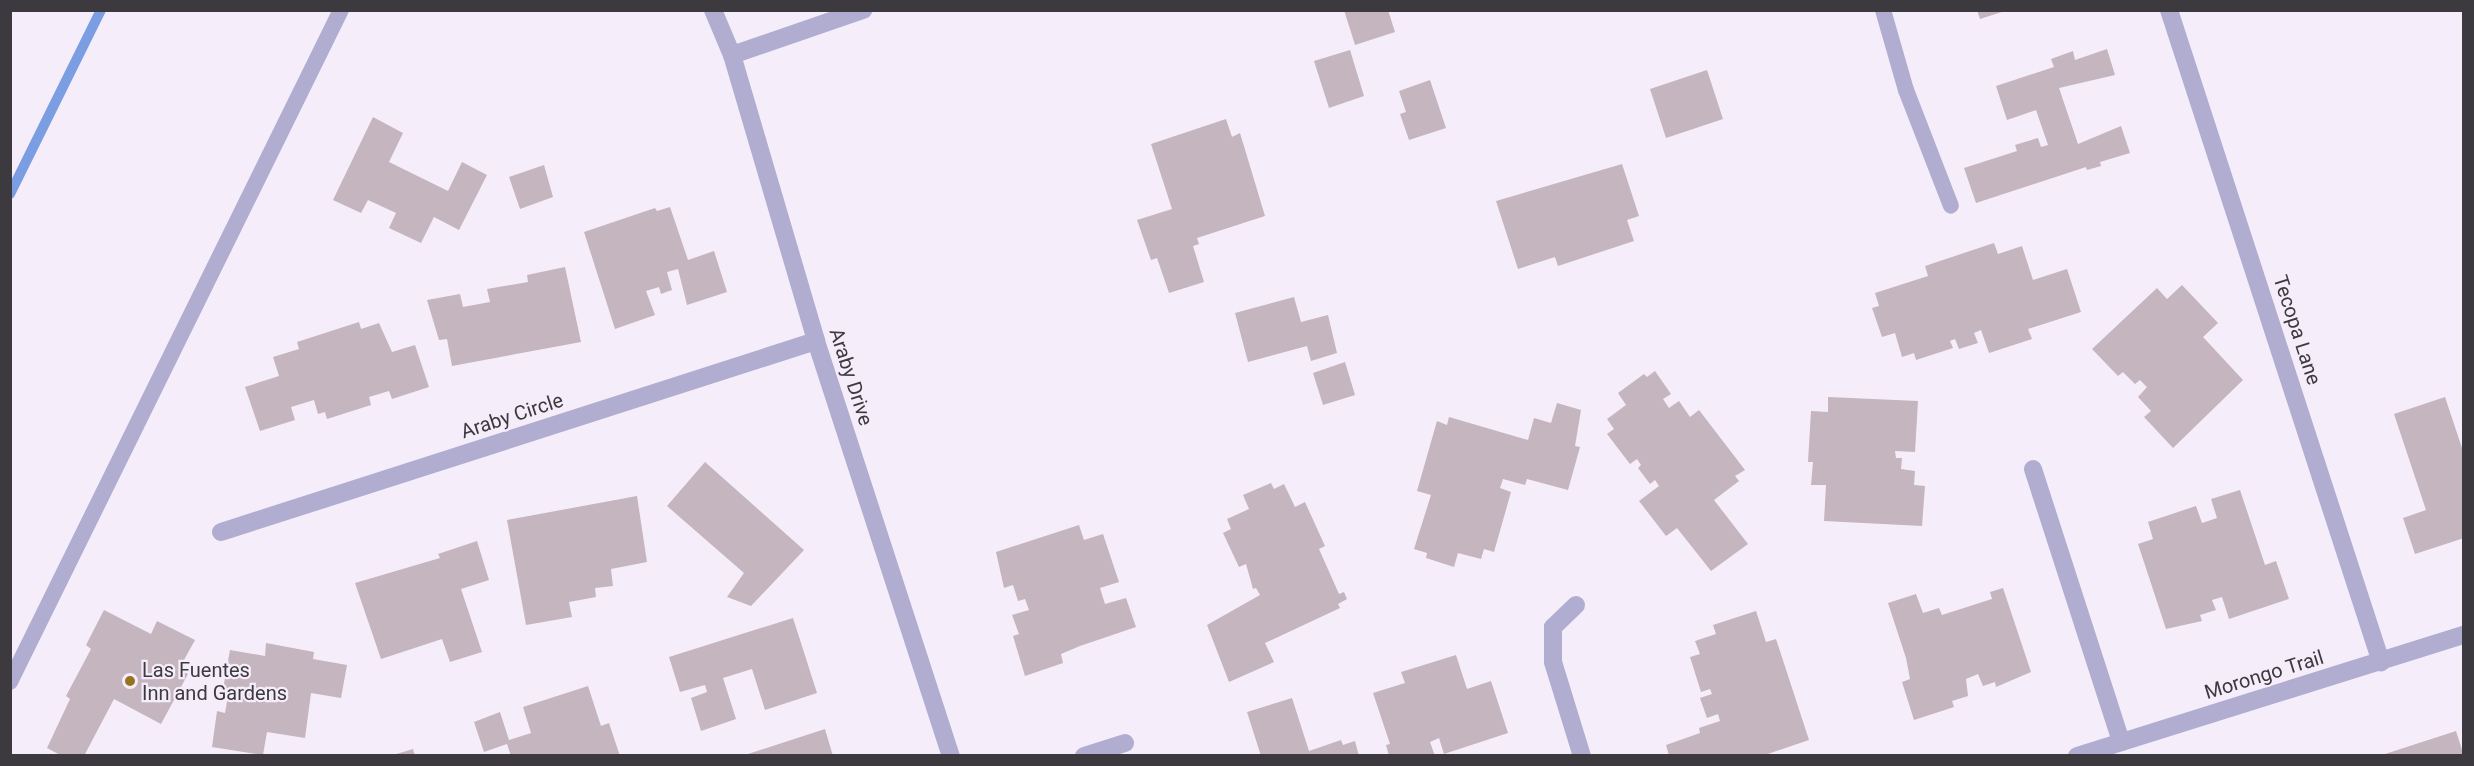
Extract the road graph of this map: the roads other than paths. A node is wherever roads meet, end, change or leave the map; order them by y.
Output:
1 (341, 10) edge
2 (713, 10) edge
3 (863, 10) edge
4 (1883, 10) edge
5 (2169, 10) edge
6 (732, 55) junction
7 (1952, 206) dead end
8 (816, 341) junction
9 (2033, 469) dead end
10 (221, 532) dead end
11 (1576, 605) dead end
12 (2463, 635) edge
13 (2381, 662) junction
14 (10, 682) edge
15 (1125, 743) dead end
16 (2123, 749) edge
17 (951, 756) edge
18 (1084, 756) edge
19 (1582, 756) edge
20 (2076, 756) edge

1 - 14 lane
2 - 6 street, Araby Drive
3 - 6 street
4 - 7 lane
5 - 13 street, Tecopa Lane
6 - 8 street, Araby Drive
8 - 10 street, Araby Circle
8 - 17 street, Araby Drive
9 - 16 street
11 - 19 street
12 - 13 street, Morongo Trail
13 - 16 street, Morongo Trail
15 - 18 street
16 - 20 street, Morongo Trail

